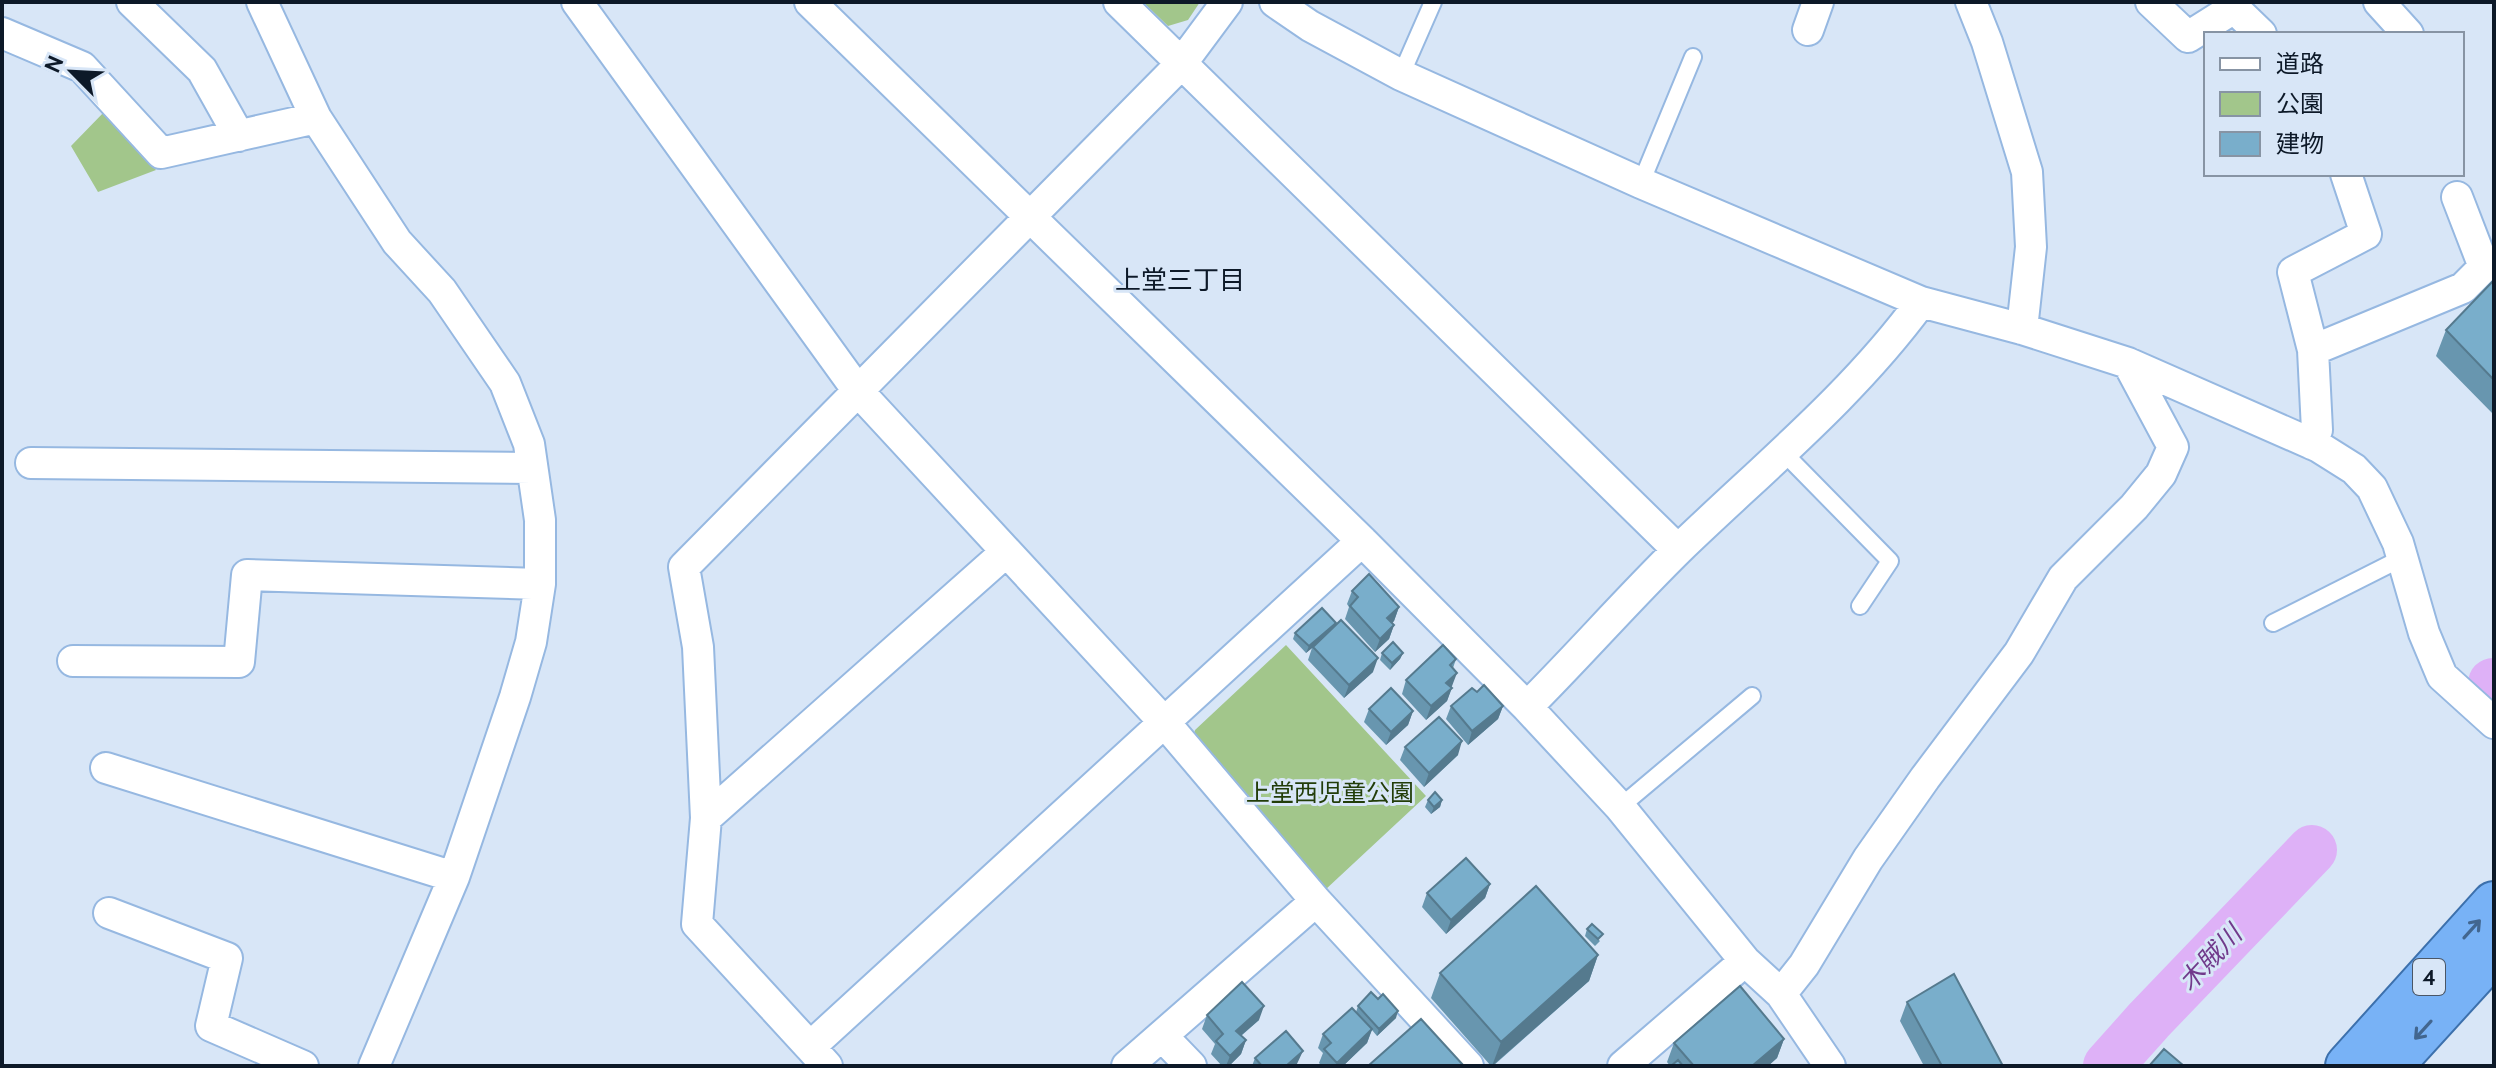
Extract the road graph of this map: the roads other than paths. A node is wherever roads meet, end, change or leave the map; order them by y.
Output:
1 (132, 2) edge
2 (262, 2) edge
3 (577, 2) edge
4 (810, 2) edge
5 (1119, 2) edge
6 (1227, 2) edge
7 (1275, 2) edge
8 (1433, 2) edge
9 (1818, 2) edge
10 (1971, 2) edge
11 (2151, 2) edge
12 (2379, 2) edge
13 (1808, 30) dead end
14 (2259, 32) edge
15 (2406, 32) edge
16 (2, 33) edge
17 (1693, 57) dead end
18 (1181, 64) junction
19 (1401, 75) junction
20 (316, 118) junction
21 (239, 136) junction
22 (2347, 176) edge
23 (1641, 183) junction
24 (2457, 197) dead end
25 (1030, 219) junction
26 (1921, 302) junction
27 (2022, 329) junction
28 (2313, 350) junction
29 (2128, 363) junction
30 (858, 391) junction
31 (2312, 444) junction
32 (1783, 452) junction
33 (31, 463) dead end
34 (532, 468) junction
35 (1362, 541) junction
36 (1678, 550) junction
37 (1006, 552) junction
38 (2402, 558) junction
39 (540, 584) junction
40 (1860, 606) dead end
41 (2273, 623) dead end
42 (73, 661) dead end
43 (1752, 696) dead end
44 (1527, 707) junction
45 (1165, 723) junction
46 (2494, 723) edge
47 (106, 768) dead end
48 (1620, 807) junction
49 (706, 818) junction
50 (454, 877) junction
51 (1316, 901) junction
52 (2494, 904) edge
53 (109, 913) dead end
54 (2494, 952) edge
55 (1745, 961) junction
56 (1781, 994) junction
57 (1162, 1036) junction
58 (818, 1057) edge
59 (303, 1066) edge
60 (374, 1066) edge
61 (1127, 1066) edge
62 (1191, 1066) edge
63 (1468, 1066) edge
64 (1623, 1066) edge
65 (1830, 1066) edge
66 (2348, 1066) edge
67 (2390, 1066) edge

1 - 21 street
2 - 20 street
3 - 30 street
4 - 25 street
5 - 18 street
6 - 18 street
7 - 19 street
8 - 19 lane
9 - 13 street
10 - 27 street
11 - 14 street
12 - 15 street
16 - 21 street
17 - 23 lane
18 - 25 street
18 - 36 street
19 - 23 street
20 - 21 street
20 - 34 street
22 - 28 street
23 - 26 street
24 - 28 street
25 - 30 street
25 - 35 street
26 - 27 street
26 - 32 street
27 - 29 street
28 - 31 street
29 - 31 street
29 - 56 street
30 - 37 street
30 - 49 street
31 - 38 street
32 - 36 street
32 - 40 lane
33 - 34 street
34 - 39 street
35 - 44 street
35 - 45 street
36 - 44 street
37 - 45 street
37 - 49 street
38 - 41 lane
38 - 46 street
39 - 42 street
39 - 50 street
43 - 48 lane
44 - 48 street
45 - 51 street
45 - 58 street
47 - 50 street
48 - 55 street
49 - 58 street
50 - 60 street
51 - 57 street
51 - 63 street
66 -> 52 highway, 4
53 - 59 street
54 -> 67 highway, 4
55 - 56 street
55 - 64 street
56 - 65 street
57 - 61 street
57 - 62 street

